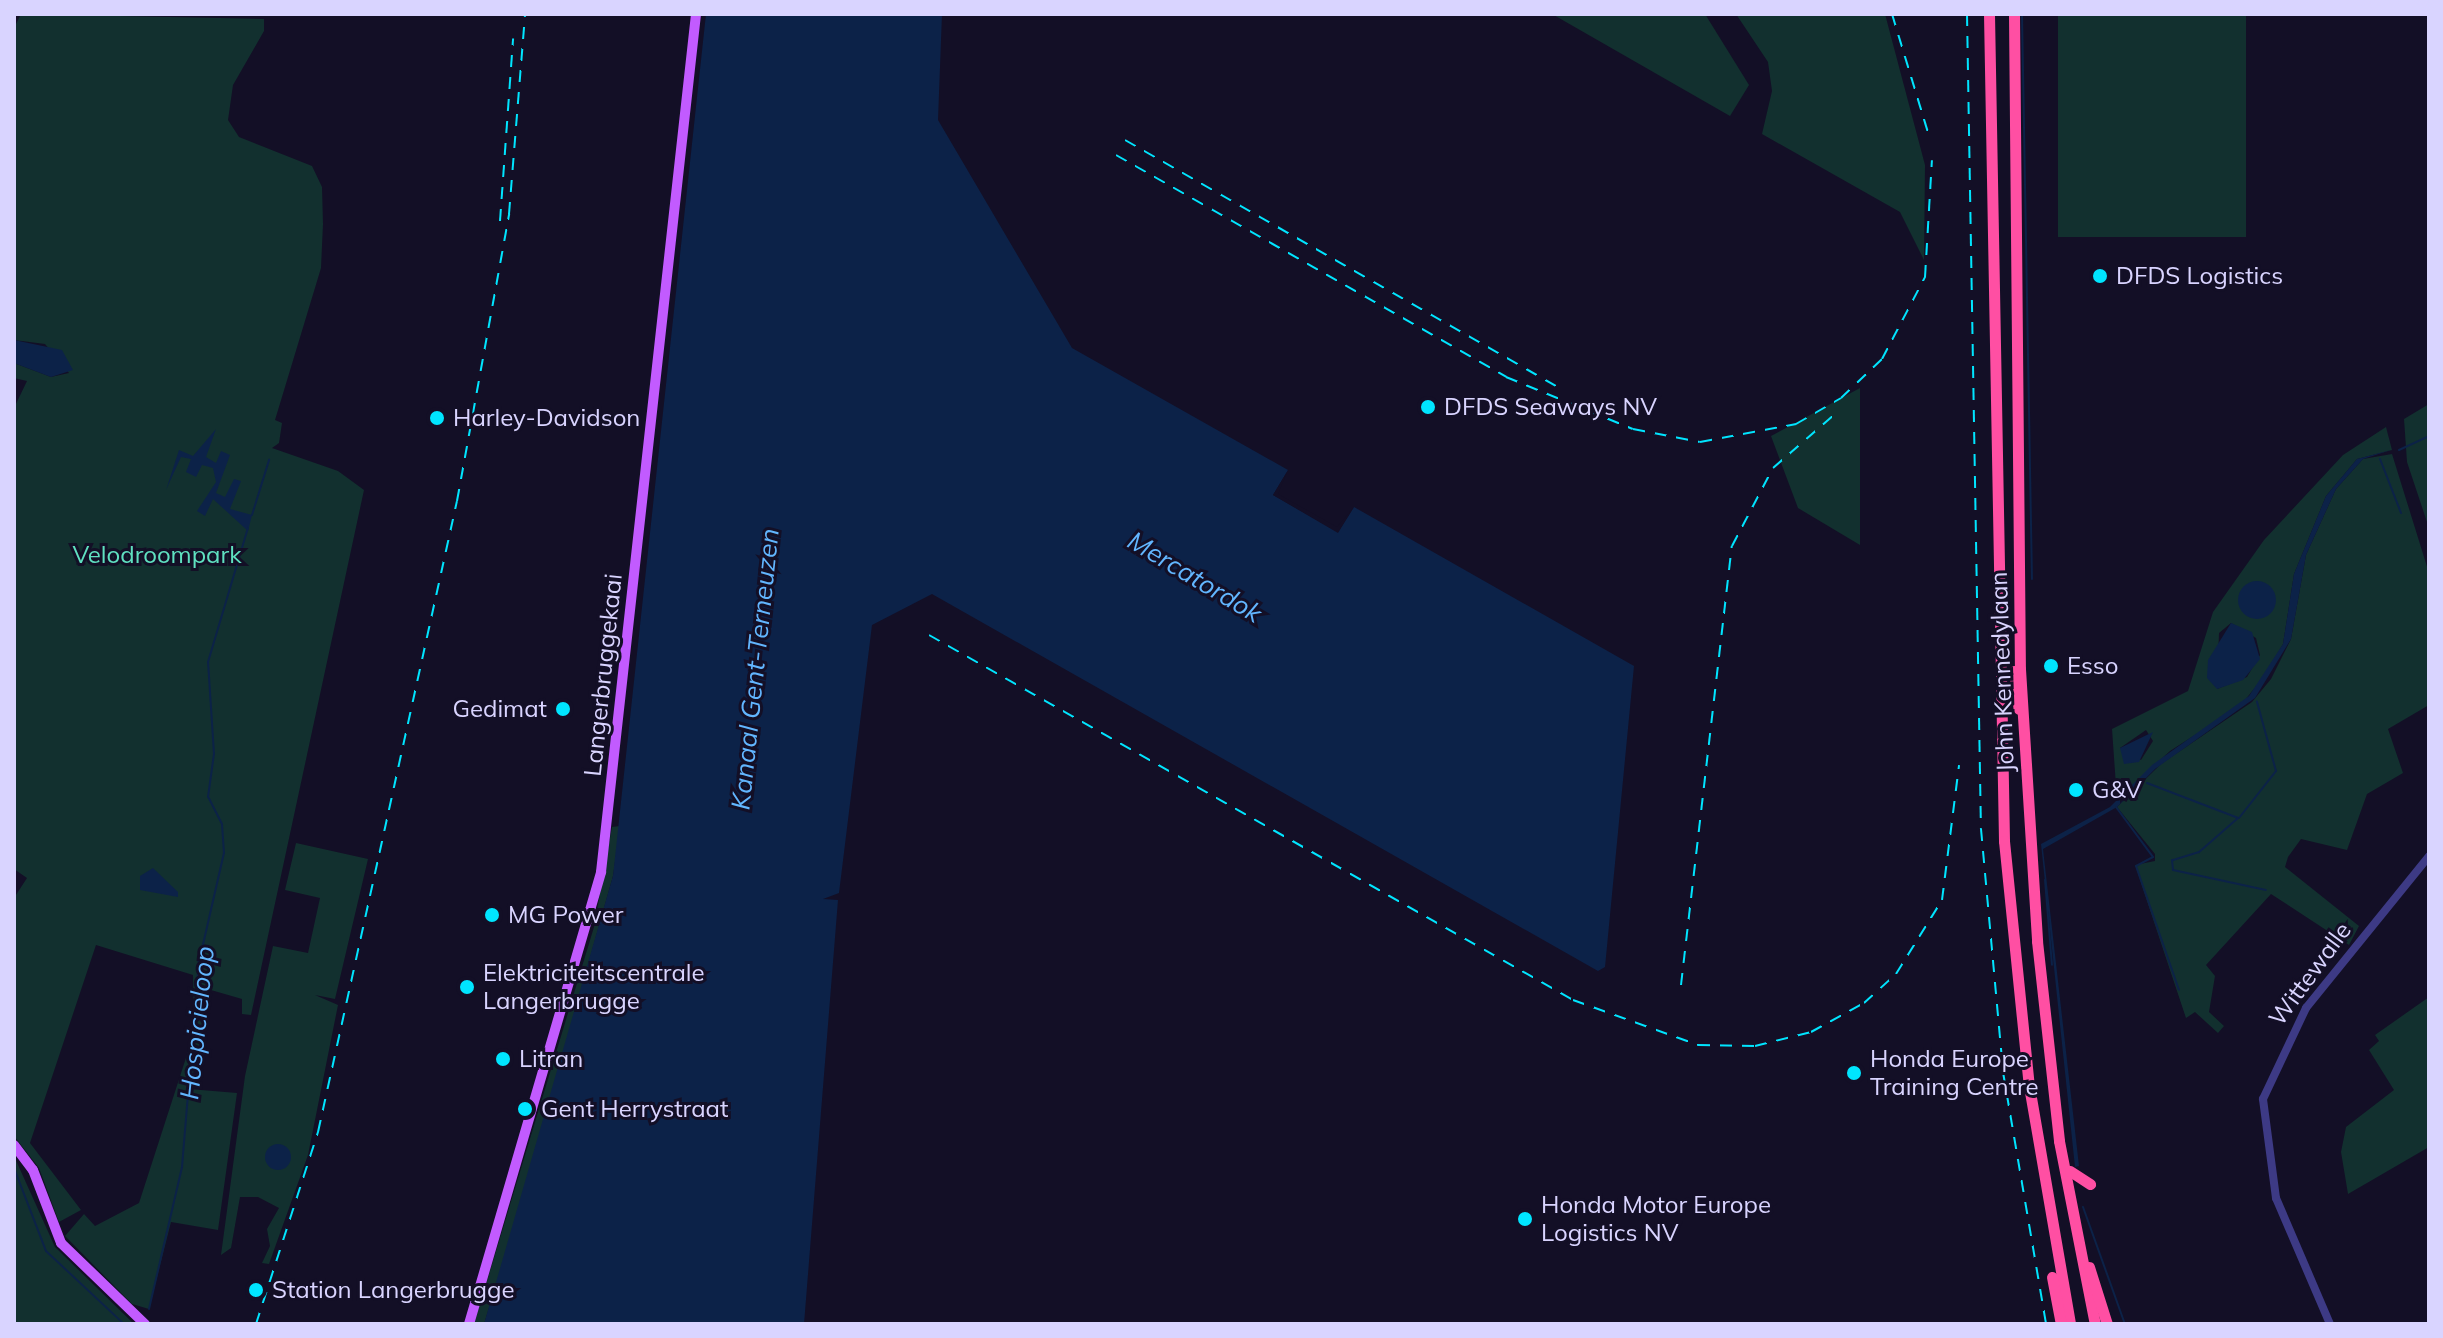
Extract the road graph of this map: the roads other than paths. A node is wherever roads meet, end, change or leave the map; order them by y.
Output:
1 (696, 14) edge
2 (1989, 14) edge
3 (2007, 14) edge
4 (2014, 14) edge
5 (2019, 529) junction
6 (2027, 629) dead end
7 (2429, 856) edge
8 (2029, 1086) junction
9 (2057, 1130) junction
10 (14, 1145) edge
11 (145, 1324) edge
12 (469, 1324) edge
13 (2061, 1324) edge
14 (2070, 1324) edge
15 (2087, 1324) edge
16 (2095, 1324) edge
17 (2107, 1324) edge
18 (2330, 1324) edge

1 - 12 main road, Langerbruggekaai
2 - 8 highway, John Kennedylaan
3 - 15 highway, John Kennedylaan
4 - 5 highway, John Kennedylaan
5 - 6 highway
5 - 9 highway, John Kennedylaan
7 - 18 street, Wittewalle
8 - 13 highway
8 - 14 highway, John Kennedylaan
9 - 16 highway, John Kennedylaan
9 - 17 highway
10 - 11 main road

